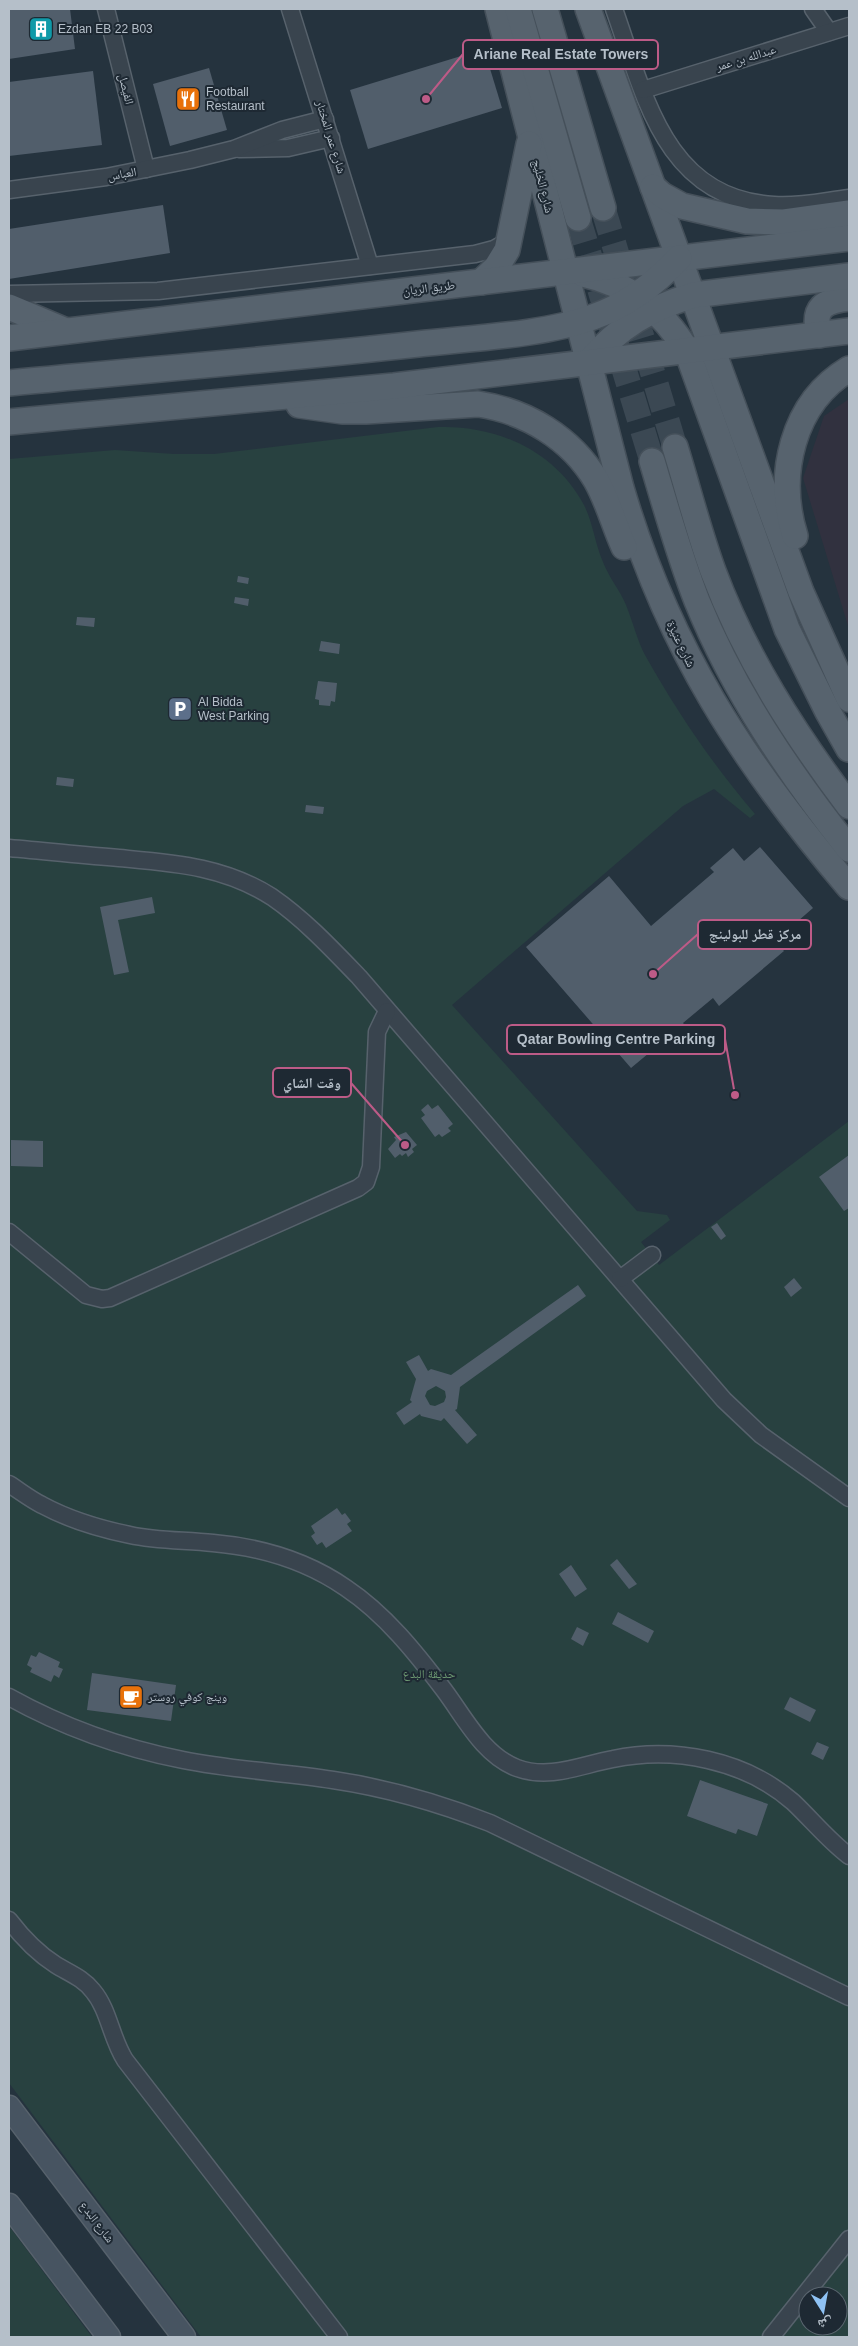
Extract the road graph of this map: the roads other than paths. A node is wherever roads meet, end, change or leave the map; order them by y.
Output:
1 (106, 9) edge
2 (290, 9) edge
3 (498, 9) edge
4 (518, 9) edge
5 (545, 9) edge
6 (588, 9) edge
7 (614, 9) edge
8 (813, 9) edge
9 (849, 26) edge
10 (829, 32) junction
11 (643, 90) junction
12 (325, 119) junction
13 (530, 137) junction
14 (331, 138) junction
15 (234, 149) junction
16 (146, 169) junction
17 (654, 187) junction
18 (9, 190) edge
19 (849, 198) edge
20 (604, 208) tunnel mouth
21 (849, 213) edge
22 (578, 218) tunnel mouth
23 (849, 238) edge
24 (510, 240) junction
25 (680, 258) junction
26 (370, 266) junction
27 (566, 272) junction
28 (849, 276) edge
29 (481, 282) junction
30 (9, 294) edge
31 (694, 295) junction
32 (849, 298) edge
33 (645, 302) junction
34 (9, 307) edge
35 (578, 322) junction
36 (66, 331) junction
37 (849, 331) edge
38 (819, 334) junction
39 (9, 338) edge
40 (712, 348) junction
41 (687, 351) junction
42 (589, 362) junction
43 (849, 369) edge
44 (9, 383) edge
45 (272, 398) junction
46 (9, 422) edge
47 (675, 447) tunnel mouth
48 (652, 461) tunnel mouth
49 (664, 610) junction
50 (819, 637) junction
51 (849, 699) edge
52 (849, 749) edge
53 (849, 806) edge
54 (9, 848) edge
55 (849, 849) edge
56 (849, 887) edge
57 (387, 1011) junction
58 (9, 1232) edge
59 (652, 1255) dead end
60 (620, 1279) junction
61 (9, 1484) edge
62 (849, 1498) edge
63 (9, 1697) edge
64 (849, 1856) edge
65 (9, 1920) edge
66 (849, 1997) edge
67 (9, 2108) edge
68 (9, 2205) edge
69 (849, 2239) edge
70 (108, 2337) edge
71 (184, 2337) edge
72 (339, 2337) edge
73 (771, 2337) edge

1 - 16 street, الفيصل
2 - 12 street, شارع عمر المختار
3 - 13 main road, شارع الخليج
4 - 22 main road, شارع الخليج
5 - 20 main road
6 - 17 main road
7 - 11 street
8 - 10 street
9 - 10 street, عبدالله بن عمر
10 - 11 street, عبدالله بن عمر
11 - 19 street
12 - 14 street, شارع عمر المختار
12 - 15 street, العباس
13 - 24 main road
13 - 27 main road, شارع الخليج
14 - 15 street, العباس
14 - 26 street, شارع عمر المختار
15 - 16 street, العباس
16 - 18 street, العباس
17 - 21 main road
17 - 25 main road
23 - 25 main road, طريق الريان
24 - 26 street
24 - 29 main road
25 - 27 main road, طريق الريان
25 - 31 main road
25 - 33 main road
26 - 30 street
27 - 29 main road, طريق الريان
27 - 33 main road
27 - 35 main road, شارع الخليج
28 - 31 main road
29 - 36 main road, طريق الريان
31 - 33 main road
31 - 40 main road
32 - 38 main road
33 - 35 main road
33 - 41 main road
33 - 42 main road
34 - 36 main road
35 - 42 main road, شارع الخليج
35 - 44 main road
36 - 39 main road, طريق الريان
37 - 38 main road
38 - 40 main road
40 - 41 main road
40 - 50 main road
41 - 42 main road
41 - 52 main road
42 - 45 main road
42 - 49 main road, شارع عنيزة
43 - 50 main road
45 - 46 main road
45 - 49 main road
47 - 53 main road
48 - 55 main road
49 - 56 main road, شارع عنيزة
50 - 51 main road
54 - 57 street
57 - 58 street
57 - 60 street
59 - 60 street
60 - 62 street
61 - 64 street
63 - 66 street
65 - 72 street
67 - 71 main road, شارع البدع
68 - 70 main road
69 - 73 street

